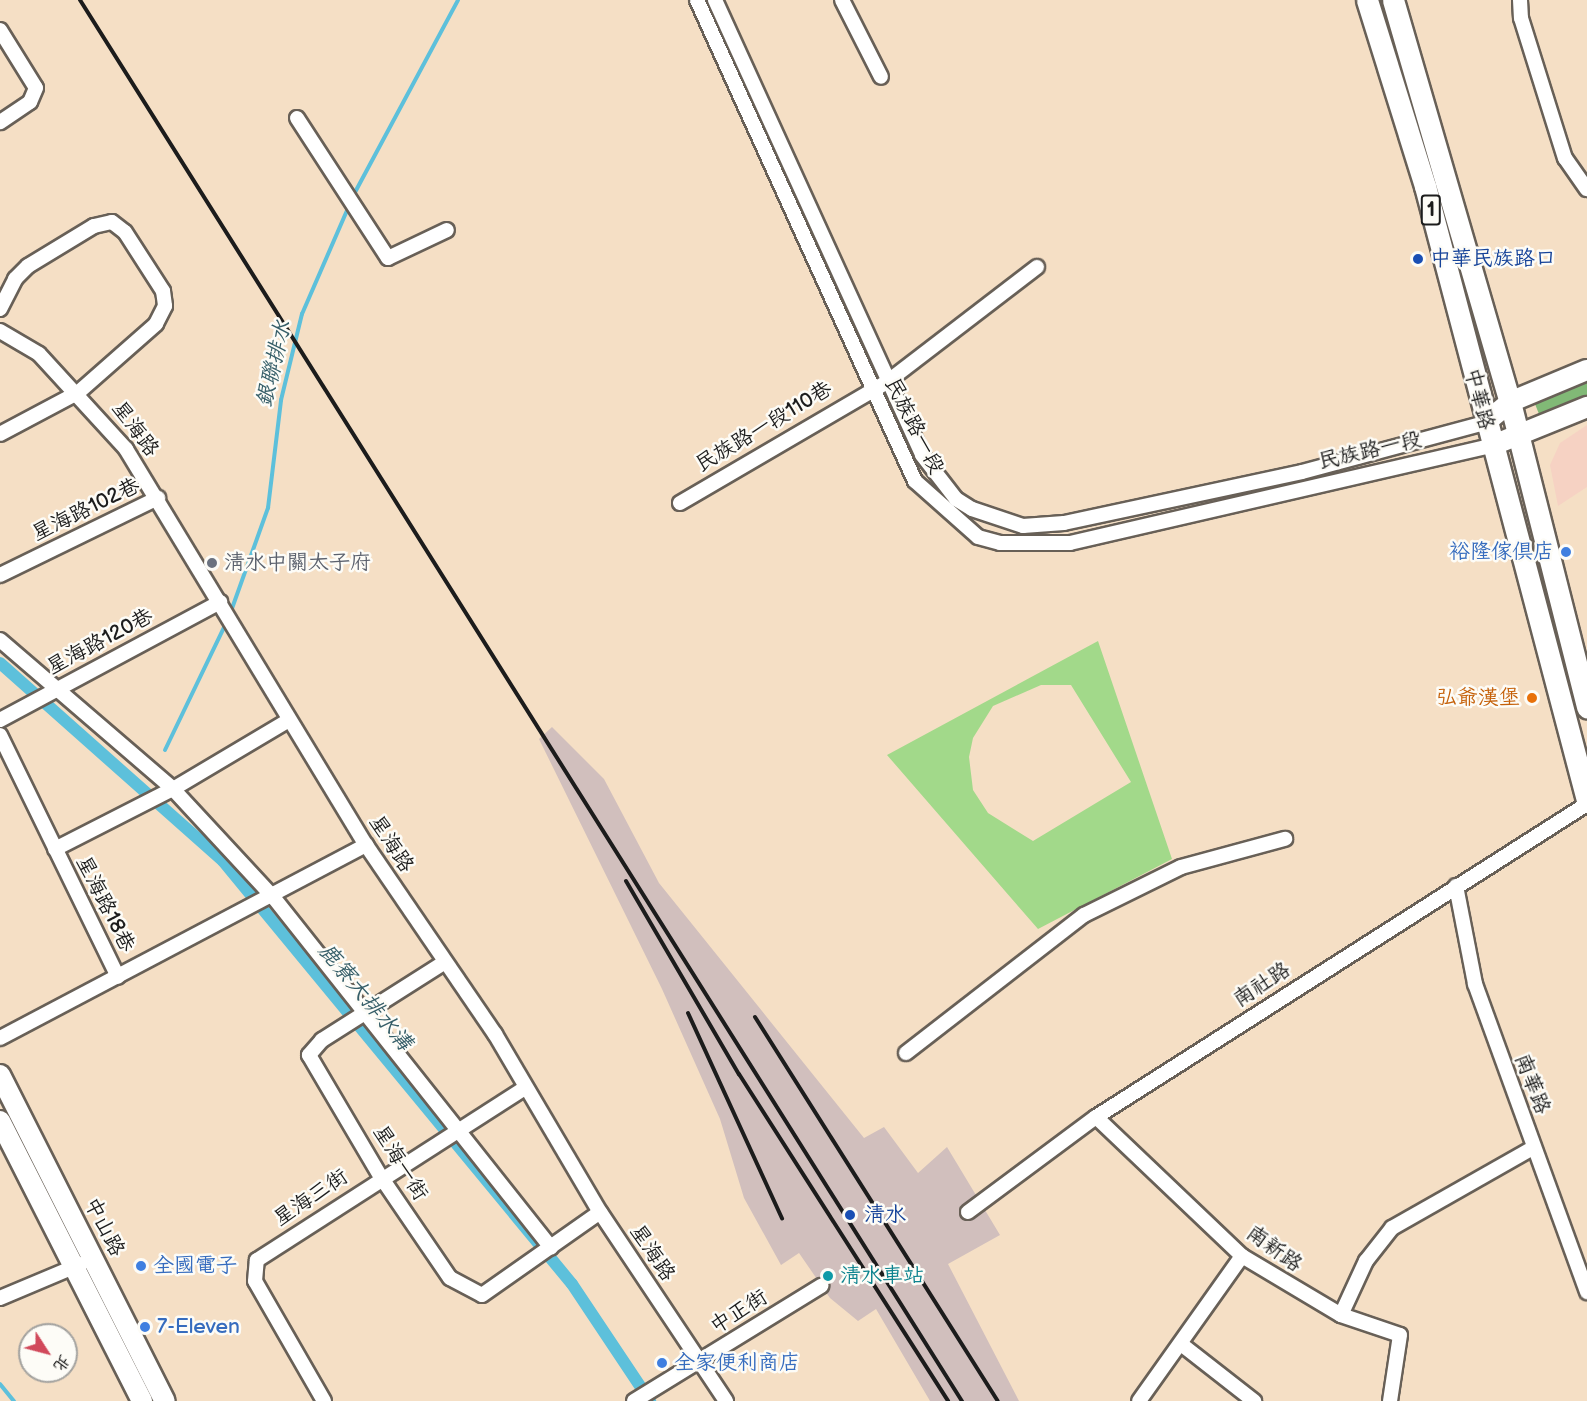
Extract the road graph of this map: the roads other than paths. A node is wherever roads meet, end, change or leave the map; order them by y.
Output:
1 (697, 0) edge
2 (715, 0) edge
3 (842, 0) edge
4 (1367, 0) edge
5 (1393, 0) edge
6 (1520, 0) edge
7 (0, 30) edge
8 (881, 77) dead end
9 (297, 118) dead end
10 (0, 122) edge
11 (1587, 189) edge
12 (447, 230) dead end
13 (1037, 267) dead end
14 (0, 309) edge
15 (0, 331) edge
16 (1587, 370) edge
17 (887, 382) junction
18 (870, 387) junction
19 (79, 392) junction
20 (1510, 402) junction
21 (1587, 407) edge
22 (1485, 423) junction
23 (0, 434) edge
24 (1519, 438) junction
25 (1491, 446) junction
26 (158, 498) junction
27 (680, 503) dead end
28 (0, 575) edge
29 (220, 602) junction
30 (0, 640) edge
31 (57, 688) junction
32 (1587, 706) edge
33 (0, 720) edge
34 (289, 720) junction
35 (0, 735) edge
36 (173, 789) junction
37 (1587, 802) edge
38 (1285, 839) dead end
39 (366, 845) junction
40 (55, 849) junction
41 (1456, 886) junction
42 (274, 898) junction
43 (445, 963) junction
44 (118, 977) junction
45 (366, 1016) junction
46 (0, 1038) edge
47 (906, 1053) dead end
48 (0, 1075) edge
49 (525, 1088) junction
50 (1096, 1117) junction
51 (0, 1121) edge
52 (455, 1129) junction
53 (1533, 1148) junction
54 (381, 1177) junction
55 (600, 1212) junction
56 (968, 1212) dead end
57 (551, 1247) junction
58 (92, 1256) junction
59 (1242, 1256) junction
60 (74, 1268) junction
61 (822, 1286) dead end
62 (1587, 1292) edge
63 (0, 1298) edge
64 (1341, 1315) junction
65 (1181, 1344) junction
66 (701, 1361) junction
67 (640, 1398) edge
68 (142, 1401) edge
69 (165, 1401) edge
70 (324, 1401) edge
71 (726, 1401) edge
72 (1139, 1401) edge
73 (1254, 1401) edge
74 (1390, 1401) edge

1 - 18 street, 民族路一段
2 - 17 street, 民族路一段
3 - 8 street
4 - 22 main road, 中華路 / 1
5 - 20 main road, 中華路 / 1
6 - 11 street
7 - 10 street
9 - 12 street
13 - 17 street
14 - 19 street
15 - 19 street, 星海路
16 - 20 street
17 - 18 street, 民族路一段110巷
17 - 22 street, 民族路一段
18 - 25 street, 民族路一段
18 - 27 street, 民族路一段110巷
19 - 23 street
19 - 26 street, 星海路
20 - 22 street
20 - 24 main road, 中華路 / 1
21 - 24 street
22 - 25 main road, 中華路 / 1
24 - 25 street
24 - 32 main road, 中華路 / 1
25 - 37 main road, 中華路 / 1
26 - 28 street, 星海路102巷
26 - 29 street, 星海路
29 - 31 street, 星海路120巷
29 - 34 street, 星海路
30 - 31 street
31 - 33 street, 星海路120巷
31 - 36 street
34 - 36 street
34 - 39 street, 星海路
35 - 40 street, 星海路18巷
36 - 40 street
36 - 42 street
37 - 41 street, 南社路
38 - 47 street
39 - 42 street
39 - 43 street, 星海路
40 - 44 street, 星海路18巷
41 - 50 street, 南社路
41 - 53 street, 南華路
42 - 44 street
42 - 45 street
43 - 45 street, 星海一街
43 - 49 street, 星海路
44 - 46 street
45 - 52 street
45 - 54 street, 星海一街
48 - 58 street, 中山路
49 - 52 street, 星海三街
49 - 55 street, 星海路
50 - 56 street, 南社路
50 - 59 street, 南新路
51 - 60 street
52 - 54 street, 星海三街
52 - 57 street
53 - 62 street, 南華路
53 - 64 street
54 - 57 street, 星海一街
54 - 70 street, 星海三街
55 - 57 street, 星海一街
55 - 66 street, 星海路
58 - 60 street
58 - 69 street, 中山路
59 - 64 street, 南新路
59 - 65 street
60 - 63 street
60 - 68 street
61 - 66 street, 中正街
64 - 74 street, 南新路
65 - 72 street
65 - 73 street
66 - 67 street, 中正街
66 - 71 street, 星海路

